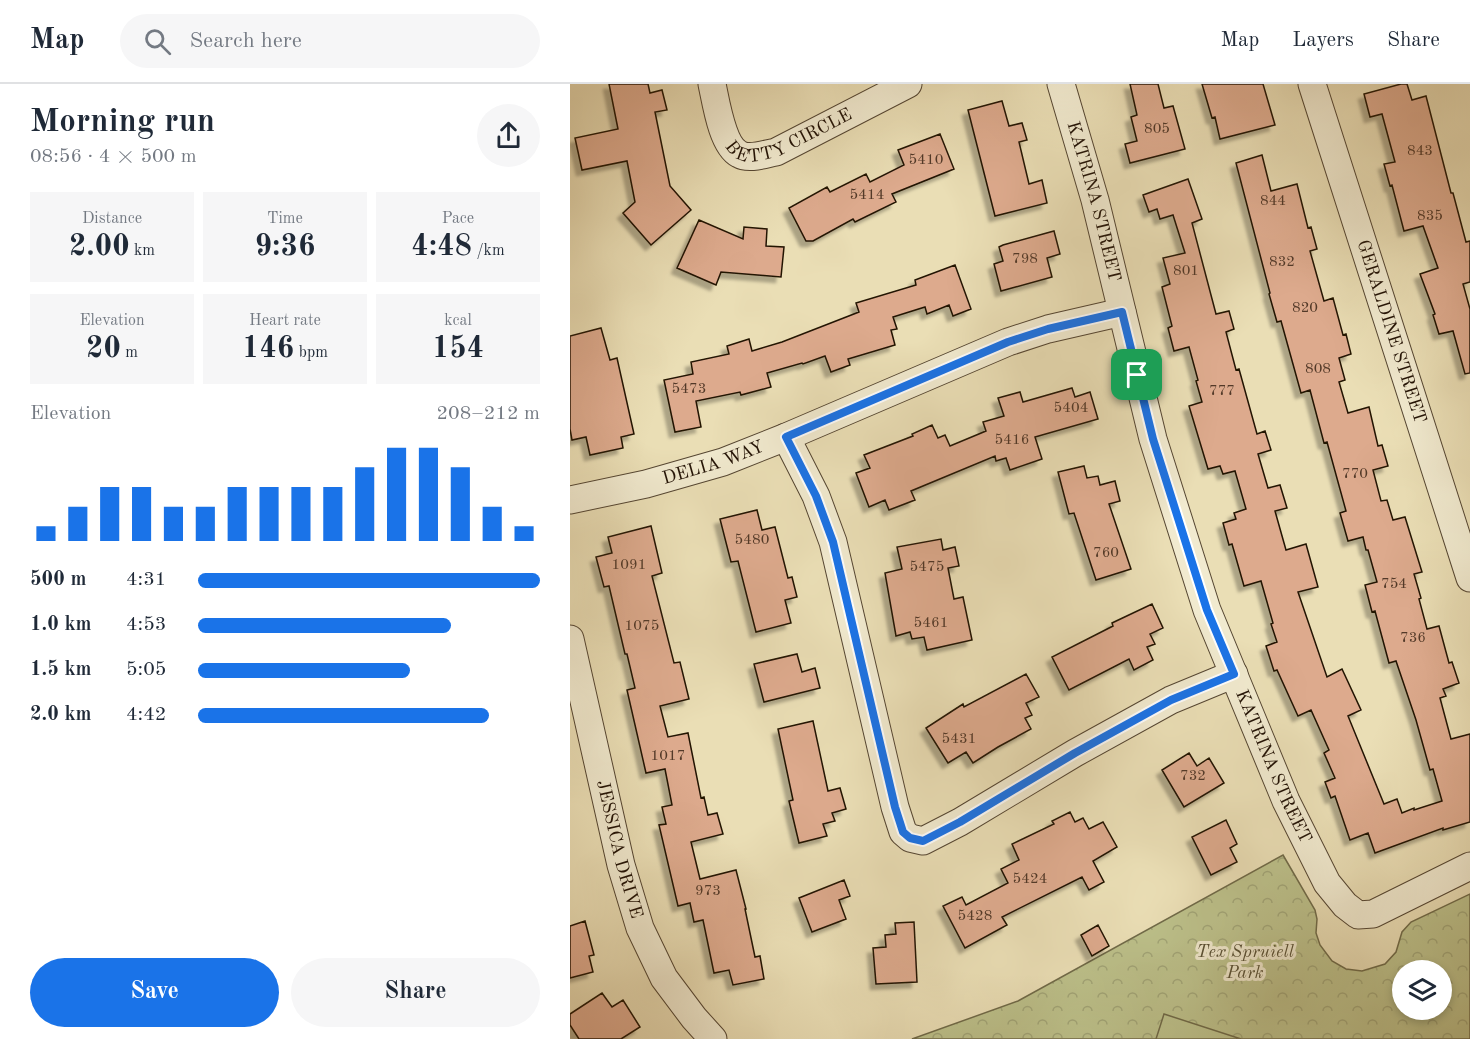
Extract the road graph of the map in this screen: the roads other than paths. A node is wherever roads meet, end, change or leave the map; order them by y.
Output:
1 (712, 84) edge
2 (908, 84) edge
3 (1061, 84) edge
4 (1312, 84) edge
5 (1122, 312) junction
6 (786, 437) junction
7 (570, 500) edge
8 (1470, 578) edge
9 (570, 639) edge
10 (1234, 674) junction
11 (1470, 866) edge
12 (713, 1039) edge

1 - 2 street, BETTY CIRCLE
3 - 5 street, KATRINA STREET
4 - 8 street, GERALDINE STREET
5 - 6 street, DELIA WAY
5 - 10 street, KATRINA STREET
6 - 7 street, DELIA WAY
6 - 10 street
9 - 12 street, JESSICA DRIVE
10 - 11 street, KATRINA STREET

